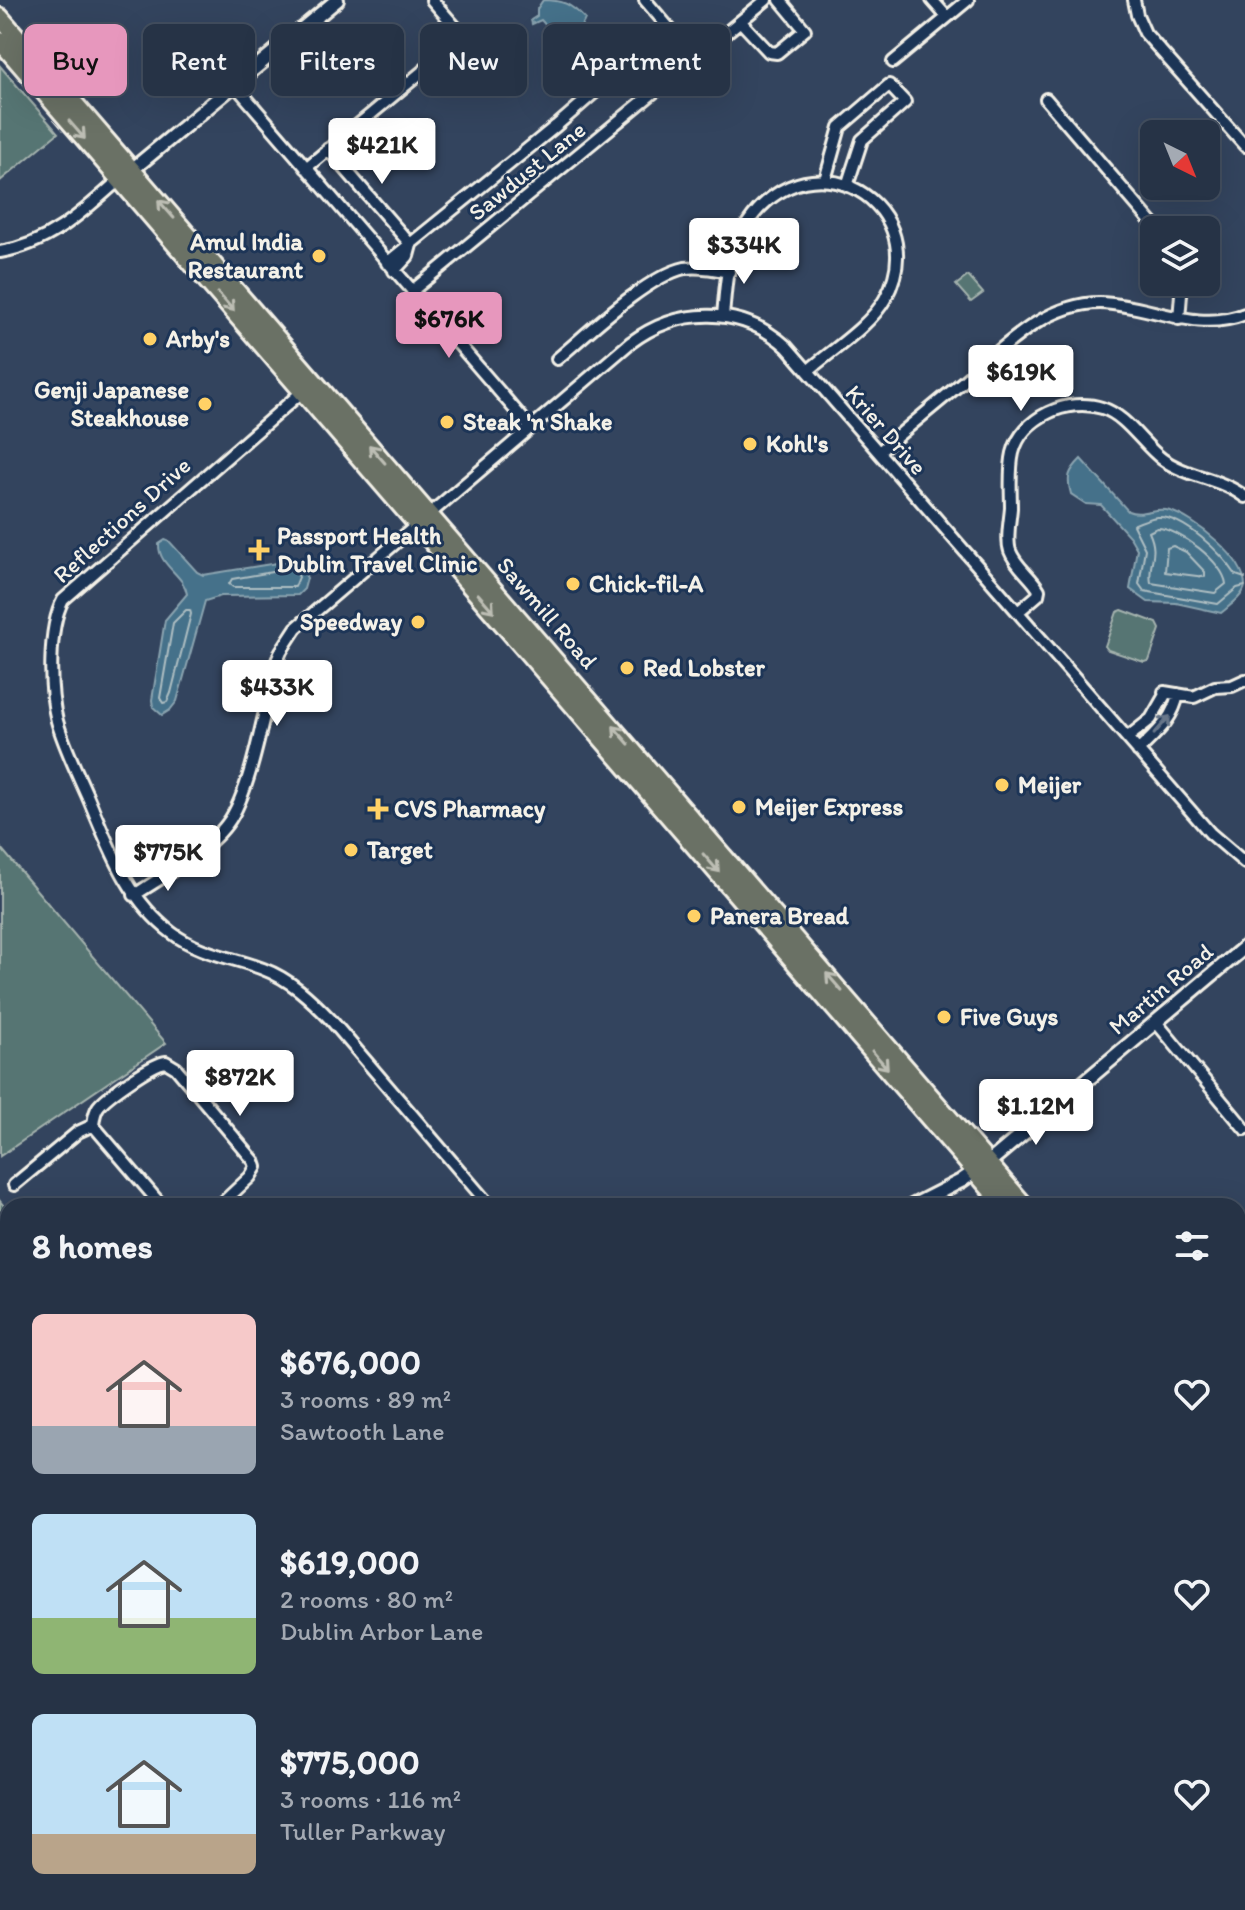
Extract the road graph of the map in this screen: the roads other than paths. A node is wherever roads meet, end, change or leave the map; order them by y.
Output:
1 (337, 0) edge
2 (432, 0) edge
3 (645, 0) edge
4 (766, 0) edge
5 (780, 0) edge
6 (932, 0) edge
7 (968, 0) edge
8 (1134, 0) edge
9 (0, 17) edge
10 (947, 17) junction
11 (741, 22) junction
12 (0, 41) edge
13 (893, 62) dead end
14 (255, 68) edge
15 (222, 96) edge
16 (244, 96) edge
17 (1046, 99) dead end
18 (1245, 146) edge
19 (328, 149) junction
20 (306, 168) junction
21 (126, 175) junction
22 (825, 180) junction
23 (847, 186) junction
24 (1146, 216) edge
25 (411, 245) junction
26 (0, 252) edge
27 (390, 267) junction
28 (729, 272) junction
29 (412, 291) junction
30 (1181, 296) edge
31 (1245, 315) edge
32 (723, 316) junction
33 (1179, 319) junction
34 (557, 359) dead end
35 (809, 370) junction
36 (303, 391) junction
37 (530, 427) junction
38 (879, 452) junction
39 (1245, 497) edge
40 (422, 518) junction
41 (1018, 612) junction
42 (1245, 680) edge
43 (1169, 693) junction
44 (1127, 738) junction
45 (1138, 751) junction
46 (1245, 863) edge
47 (134, 895) junction
48 (1245, 947) edge
49 (1156, 1022) junction
50 (93, 1125) junction
51 (1245, 1129) edge
52 (982, 1167) junction
53 (14, 1185) dead end
54 (155, 1198) edge
55 (228, 1198) edge
56 (483, 1198) edge
57 (928, 1198) edge
58 (1000, 1198) edge
59 (1016, 1198) edge

1 - 14 street
2 - 19 street
3 - 25 street
4 - 11 street, Sawdust Lane
5 - 11 street
6 - 10 street
7 - 10 street
8 - 18 street
9 - 21 main road, Sawmill Road
10 - 13 street
11 - 29 street, Sawdust Lane
12 -> 21 main road, Sawmill Road
15 - 21 street
16 - 20 street
17 - 24 street
19 - 20 street
19 - 25 street
20 - 27 street
21 - 26 street
21 -> 36 main road, Sawmill Road
40 -> 21 main road, Sawmill Road
22 - 23 street
22 - 23 street
22 - 28 street
23 - 35 street
25 - 27 street
27 - 29 street
28 - 32 street
28 - 34 street
29 - 37 street
30 - 33 street
31 - 33 street
32 - 35 street, Krier Drive
32 - 37 street, Krier Drive
33 - 38 street
35 - 38 street, Krier Drive
36 - 40 main road, Sawmill Road
36 - 47 street, Reflections Drive
37 - 40 street, Krier Drive
38 - 41 street, Krier Drive
39 - 41 street
40 - 47 street, Krier Drive
40 - 52 main road, Sawmill Road
41 - 44 street, Krier Drive
42 - 43 street
43 - 44 street
45 -> 43 street
44 - 45 street, Krier Drive
45 - 46 street, Krier Drive
47 - 56 street, Reflections Drive
48 - 49 street, Martin Road
49 - 51 street
49 - 52 street, Martin Road
50 - 53 street
50 - 54 street
50 - 55 street
52 - 57 street, Martin Road
52 - 58 main road, Sawmill Road
52 - 59 main road, Sawmill Road

